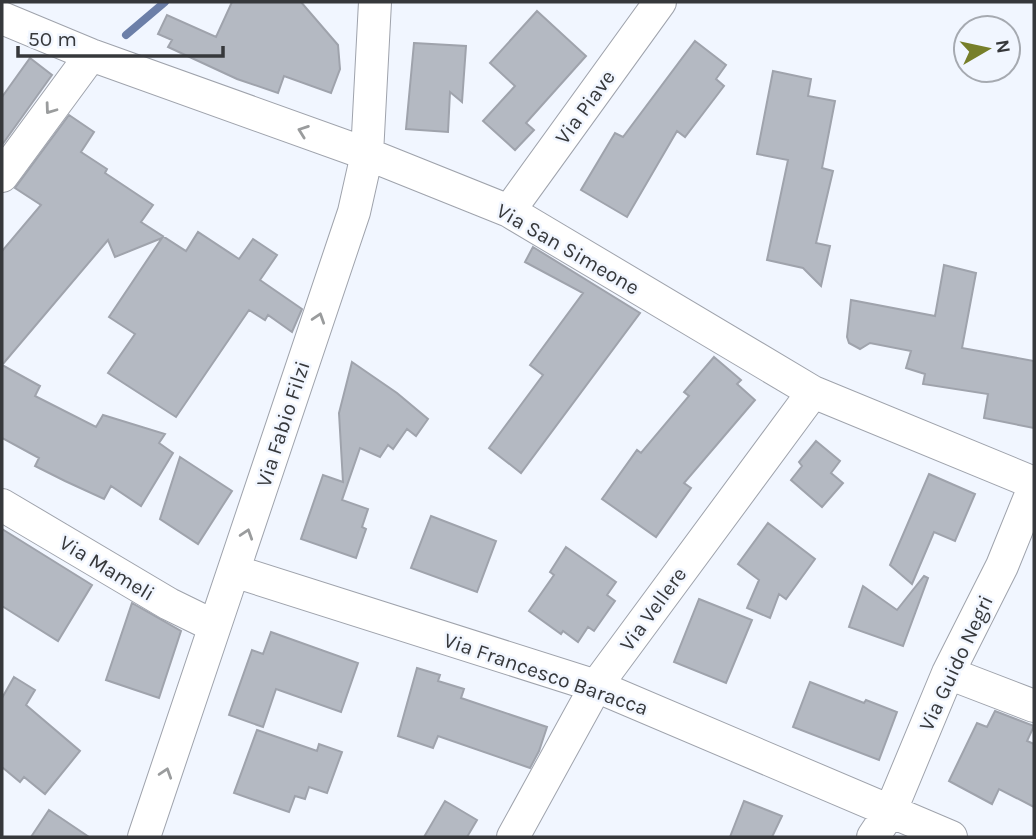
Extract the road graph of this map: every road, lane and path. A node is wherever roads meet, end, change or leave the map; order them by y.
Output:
1 (376, 2) edge
2 (660, 2) edge
3 (4, 16) edge
4 (91, 55) junction
5 (367, 154) junction
6 (2, 176) edge
7 (509, 211) junction
8 (813, 392) junction
9 (1034, 485) edge
10 (2, 505) edge
11 (234, 570) junction
12 (214, 626) junction
13 (948, 673) junction
14 (596, 686) junction
15 (1034, 706) edge
16 (891, 810) junction
17 (144, 837) edge
18 (513, 837) edge
19 (873, 837) edge
20 (951, 837) edge

1 - 5 street, Via Fabio Filzi
2 - 7 street, Via Piave
3 - 4 street, Via San Simeone
5 -> 4 street, Via San Simeone
4 -> 6 street
5 - 7 street, Via San Simeone
11 -> 5 street, Via Fabio Filzi
7 - 8 street, Via San Simeone
8 - 9 street, Via San Simeone
8 - 14 street, Via Vellere
9 - 13 street, Via Guido Negri
10 - 12 street, Via Mameli
11 - 12 street, Via Fabio Filzi
11 - 14 street, Via Francesco Baracca
17 -> 12 street, Via Fabio Filzi
13 - 15 street
13 - 16 street, Via Guido Negri
14 - 16 street, Via Francesco Baracca
14 - 18 street, Via Vellere
16 - 19 street, Via Guido Negri
16 - 20 street, Via Francesco Baracca

